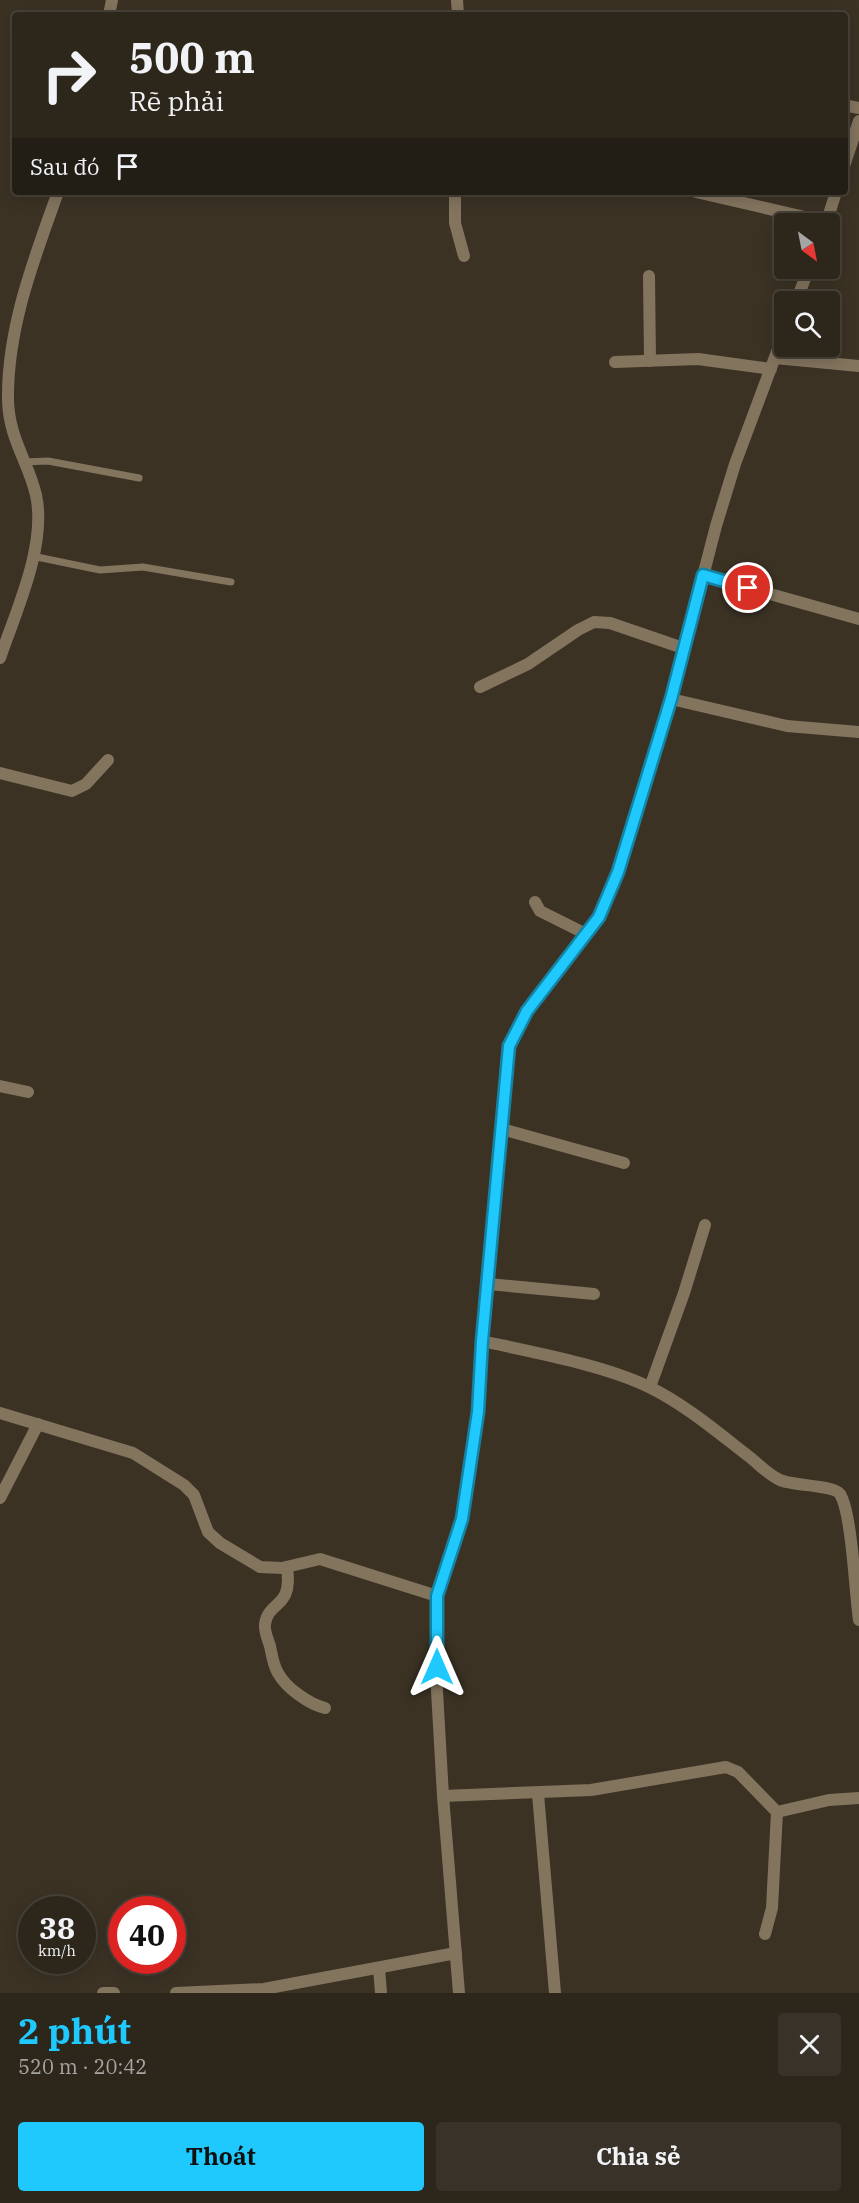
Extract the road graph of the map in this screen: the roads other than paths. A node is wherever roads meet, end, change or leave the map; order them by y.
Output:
1 (859, 121) edge
2 (848, 154) edge
3 (57, 195) edge
4 (455, 195) edge
5 (709, 195) edge
6 (835, 195) edge
7 (784, 213) edge
8 (829, 213) edge
9 (464, 256) dead end
10 (649, 276) dead end
11 (775, 357) edge
12 (650, 361) junction
13 (615, 362) dead end
14 (773, 363) junction
15 (859, 366) edge
16 (23, 462) junction
17 (138, 478) dead end
18 (32, 556) junction
19 (703, 575) junction
20 (231, 582) dead end
21 (859, 619) edge
22 (683, 648) junction
23 (0, 658) edge
24 (480, 687) dead end
25 (671, 699) junction
26 (859, 732) edge
27 (108, 760) dead end
28 (0, 773) edge
29 (535, 902) dead end
30 (586, 934) junction
31 (0, 1086) edge
32 (28, 1092) dead end
33 (502, 1130) junction
34 (624, 1163) dead end
35 (705, 1226) dead end
36 (488, 1284) junction
37 (594, 1294) dead end
38 (482, 1341) junction
39 (650, 1388) junction
40 (0, 1413) edge
41 (38, 1424) junction
42 (0, 1498) edge
43 (287, 1567) junction
44 (437, 1596) junction
45 (859, 1620) edge
46 (325, 1707) dead end
47 (538, 1794) junction
48 (443, 1796) junction
49 (859, 1798) edge
50 (777, 1812) junction
51 (765, 1934) dead end
52 (456, 1953) junction
53 (379, 1968) junction
54 (103, 1993) edge
55 (114, 1993) edge
56 (176, 1993) edge
57 (381, 1993) edge
58 (459, 1993) edge
59 (555, 1993) edge

1 - 2 street
3 - 16 street
4 - 9 street
5 - 7 street
6 - 8 street
10 - 12 street
11 - 14 street
12 - 13 street
12 - 14 street
14 - 15 street
14 - 19 street
16 - 17 lane
16 - 18 street
18 - 20 lane
18 - 23 street
19 - 21 street
19 - 22 street
22 - 24 street
22 - 25 street
25 - 26 street
25 - 30 street
27 - 28 street
29 - 30 street
30 - 33 street
31 - 32 street
33 - 34 street
33 - 36 street
35 - 39 street
36 - 37 street
36 - 38 street
38 - 39 street
38 - 44 street
39 - 45 street
40 - 41 street
41 - 42 street
41 - 43 street
43 - 44 street
43 - 46 street
44 - 48 street
47 - 48 street
47 - 50 street
47 - 59 street
48 - 52 street
49 - 50 street
50 - 51 street
52 - 53 street
52 - 58 street
53 - 56 street
53 - 57 street
54 - 55 street

